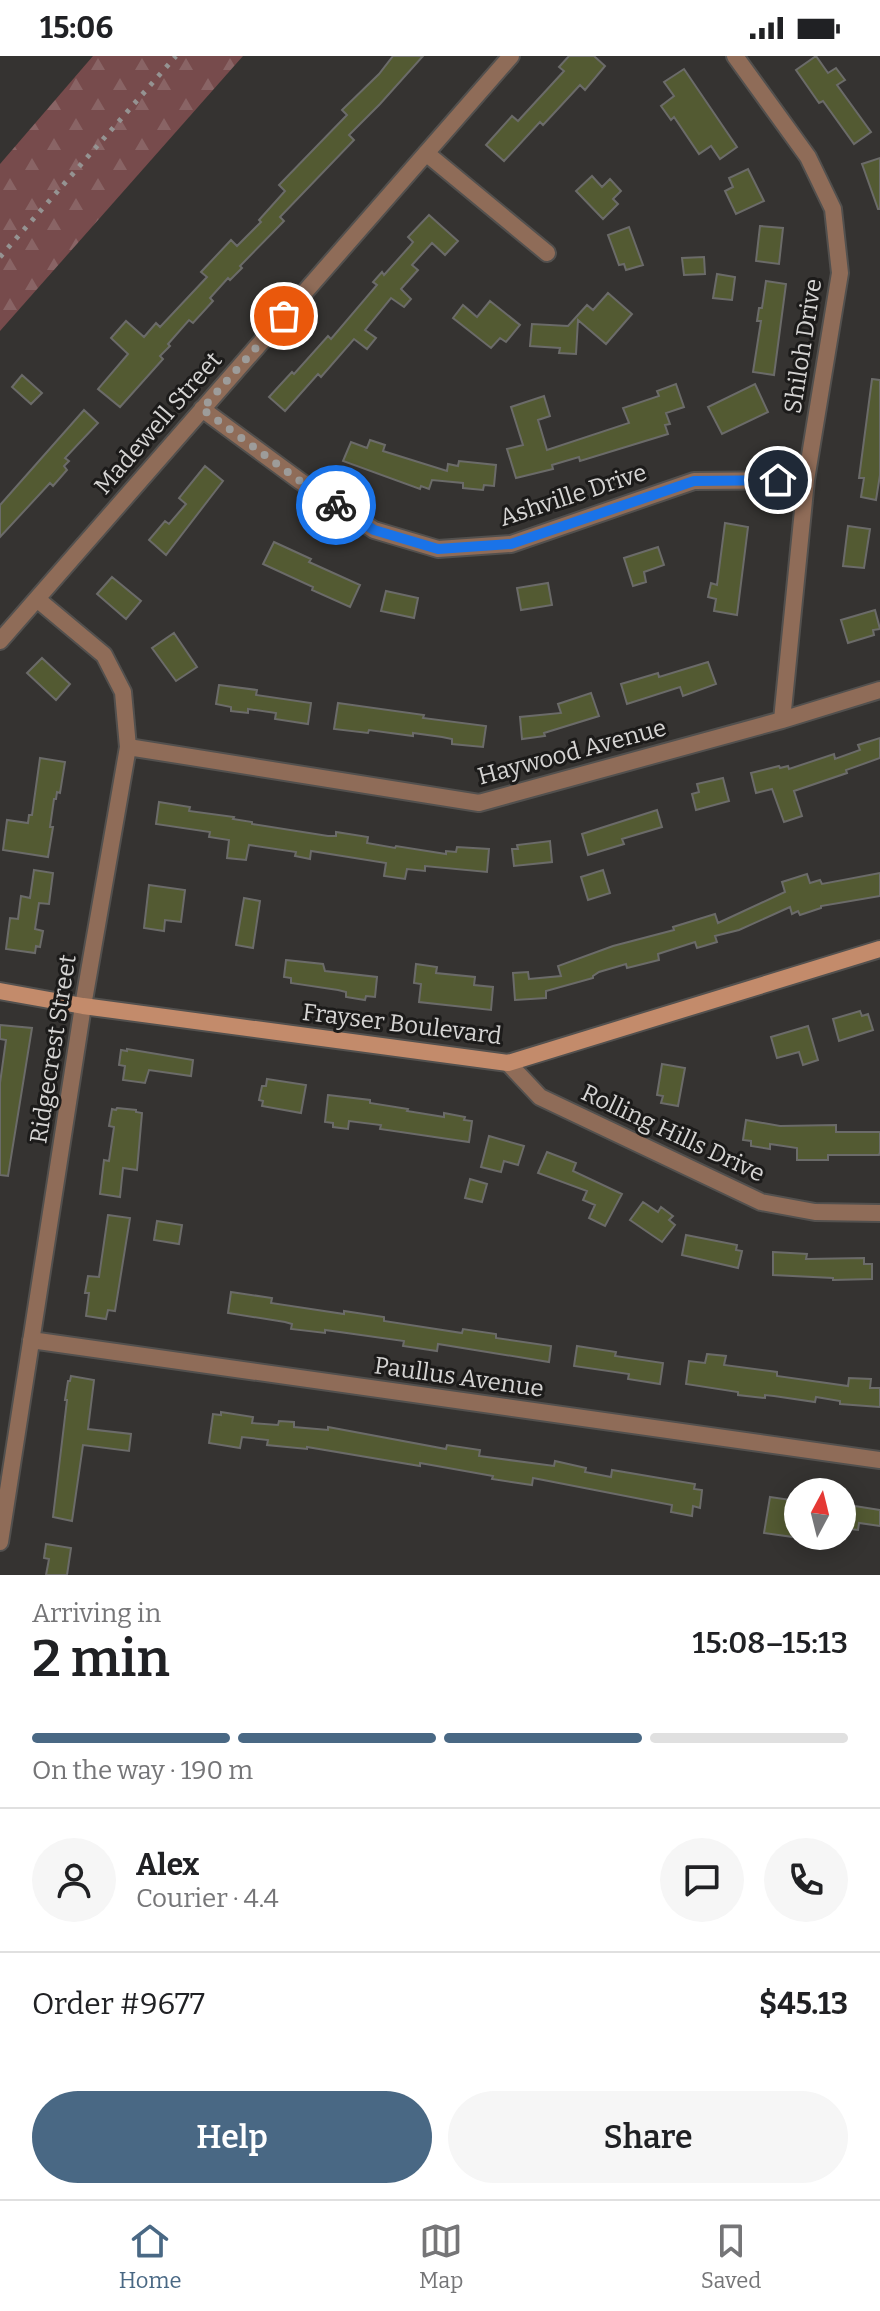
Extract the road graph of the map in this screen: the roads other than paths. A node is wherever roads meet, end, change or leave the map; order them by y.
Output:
1 (511, 56) edge
2 (735, 56) edge
3 (426, 153) junction
4 (547, 253) dead end
5 (202, 409) junction
6 (806, 480) junction
7 (37, 599) junction
8 (0, 641) edge
9 (880, 690) edge
10 (782, 720) junction
11 (128, 747) junction
12 (880, 949) edge
13 (0, 991) edge
14 (83, 1006) junction
15 (508, 1063) junction
16 (880, 1213) edge
17 (31, 1340) junction
18 (880, 1460) edge
19 (0, 1542) edge

1 - 3 street, Madewell Street
2 - 6 street, Shiloh Drive
3 - 4 street
3 - 5 street, Madewell Street
5 - 6 street, Ashville Drive
5 - 7 street, Madewell Street
6 - 10 street, Shiloh Drive
7 - 8 street, Madewell Street
7 - 11 street, Ridgecrest Street
9 - 10 street, Haywood Avenue
10 - 11 street, Haywood Avenue
11 - 14 street, Ridgecrest Street
12 - 15 main road, Frayser Boulevard
13 - 14 main road, Frayser Boulevard
14 - 15 main road, Frayser Boulevard
14 - 17 street, Ridgecrest Street
15 - 16 street, Rolling Hills Drive
17 - 18 street, Paullus Avenue
17 - 19 street, Ridgecrest Street

